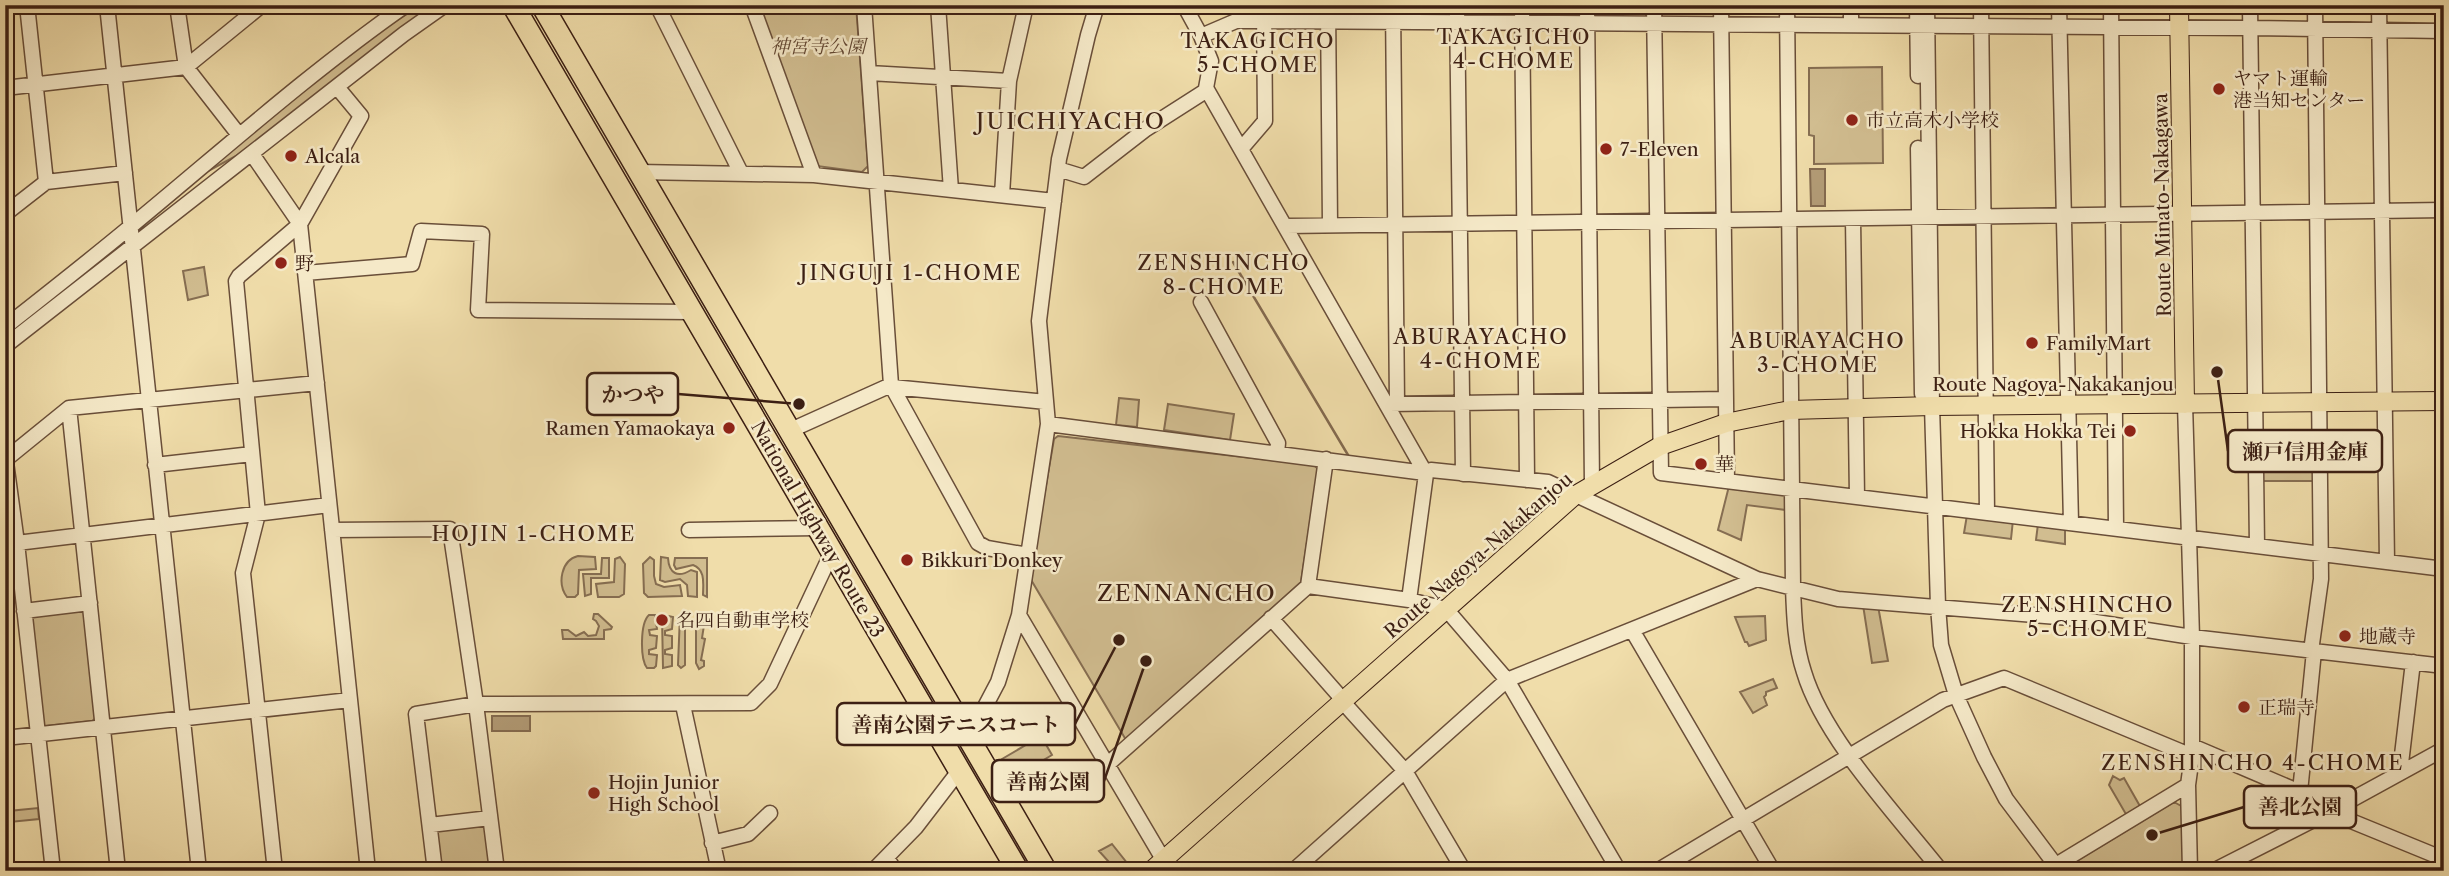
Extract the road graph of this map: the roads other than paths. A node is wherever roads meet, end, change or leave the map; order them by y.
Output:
1 (27, 5) edge
2 (107, 5) edge
3 (177, 5) edge
4 (262, 5) edge
5 (445, 5) edge
6 (513, 5) edge
7 (542, 5) edge
8 (657, 5) edge
9 (752, 5) edge
10 (864, 5) edge
11 (938, 5) edge
12 (1026, 5) edge
13 (1097, 5) edge
14 (1184, 5) edge
15 (1264, 5) edge
16 (1328, 5) edge
17 (1393, 5) edge
18 (1457, 5) edge
19 (1522, 5) edge
20 (1587, 5) edge
21 (1654, 5) edge
22 (1721, 5) edge
23 (1787, 5) edge
24 (1851, 5) edge
25 (1917, 5) edge
26 (1927, 5) edge
27 (1981, 5) edge
28 (2059, 5) edge
29 (2111, 5) edge
30 (2179, 5) edge
31 (2250, 5) edge
32 (2315, 5) edge
33 (2379, 5) edge
34 (400, 7) edge
35 (1264, 21) junction
36 (1328, 21) junction
37 (1393, 22) junction
38 (1457, 22) junction
39 (1522, 22) junction
40 (1587, 23) junction
41 (1655, 23) junction
42 (1721, 24) junction
43 (1787, 24) junction
44 (1851, 25) junction
45 (1922, 25) junction
46 (1981, 26) junction
47 (2059, 26) junction
48 (2112, 27) junction
49 (2180, 27) junction
50 (2250, 28) junction
51 (2316, 29) junction
52 (2379, 31) junction
53 (2444, 31) edge
54 (1201, 36) junction
55 (186, 67) junction
56 (869, 73) junction
57 (114, 76) junction
58 (943, 77) junction
59 (1009, 81) junction
60 (36, 85) junction
61 (337, 87) junction
62 (5, 88) edge
63 (1207, 90) junction
64 (239, 135) junction
65 (1241, 149) junction
66 (252, 154) junction
67 (1058, 169) junction
68 (638, 172) junction
69 (125, 173) junction
70 (741, 173) junction
71 (814, 175) junction
72 (877, 181) junction
73 (46, 182) junction
74 (951, 190) junction
75 (1002, 195) junction
76 (1054, 201) junction
77 (2382, 211) junction
78 (2444, 211) edge
79 (2316, 212) junction
80 (2251, 213) junction
81 (5, 214) edge
82 (2183, 214) junction
83 (2112, 215) junction
84 (2064, 216) junction
85 (1982, 217) junction
86 (1924, 218) junction
87 (1788, 219) junction
88 (1853, 219) junction
89 (1724, 220) junction
90 (1657, 221) junction
91 (1589, 222) junction
92 (1525, 223) junction
93 (300, 224) junction
94 (1395, 224) junction
95 (1460, 224) junction
96 (1330, 225) junction
97 (131, 226) junction
98 (1286, 226) junction
99 (132, 244) junction
100 (306, 273) junction
101 (1201, 302) dead end
102 (691, 312) junction
103 (5, 327) edge
104 (5, 346) edge
105 (317, 383) junction
106 (891, 386) junction
107 (246, 390) junction
108 (1726, 399) junction
109 (149, 400) junction
110 (1659, 400) junction
111 (1591, 401) junction
112 (2444, 401) edge
113 (1046, 402) junction
114 (1462, 402) junction
115 (1526, 402) junction
116 (2320, 402) junction
117 (2385, 402) junction
118 (2255, 403) junction
119 (1392, 404) junction
120 (2185, 404) junction
121 (1985, 405) junction
122 (2068, 405) junction
123 (2115, 405) junction
124 (1932, 406) junction
125 (1855, 407) junction
126 (69, 408) junction
127 (1790, 411) junction
128 (1726, 423) junction
129 (1048, 425) junction
130 (791, 430) junction
131 (1660, 446) junction
132 (1277, 453) junction
133 (252, 454) junction
134 (6, 458) edge
135 (1326, 459) junction
136 (155, 465) junction
137 (1425, 472) junction
138 (1463, 474) junction
139 (1527, 480) junction
140 (1727, 481) junction
141 (1591, 484) junction
142 (1792, 490) junction
143 (1574, 496) junction
144 (1857, 498) junction
145 (330, 505) junction
146 (1935, 506) junction
147 (1987, 513) junction
148 (258, 514) junction
149 (2071, 523) junction
150 (161, 526) junction
151 (818, 528) junction
152 (2116, 528) junction
153 (332, 530) junction
154 (689, 530) dead end
155 (82, 535) junction
156 (2188, 538) junction
157 (17, 543) junction
158 (2257, 546) junction
159 (832, 552) junction
160 (1028, 555) junction
161 (2320, 555) junction
162 (2387, 562) junction
163 (2444, 569) edge
164 (1757, 579) junction
165 (1308, 586) junction
166 (1793, 587) junction
167 (1409, 600) junction
168 (90, 603) junction
169 (1938, 606) junction
170 (1446, 609) junction
171 (24, 611) junction
172 (1019, 615) junction
173 (1271, 618) junction
174 (1632, 630) junction
175 (2192, 637) junction
176 (2313, 651) junction
177 (2413, 663) junction
178 (2444, 666) edge
179 (1507, 680) junction
180 (1956, 695) junction
181 (350, 700) junction
182 (1343, 700) junction
183 (476, 704) junction
184 (683, 705) junction
185 (257, 710) junction
186 (183, 718) junction
187 (103, 727) junction
188 (38, 734) junction
189 (5, 737) edge
190 (968, 739) junction
191 (2444, 749) edge
192 (2192, 751) junction
193 (1849, 755) junction
194 (1108, 764) junction
195 (959, 771) junction
196 (1405, 771) junction
197 (2400, 772) junction
198 (2188, 785) junction
199 (2300, 792) junction
200 (2329, 812) junction
201 (770, 813) dead end
202 (490, 818) junction
203 (1743, 821) junction
204 (430, 825) junction
205 (712, 843) junction
206 (2444, 859) edge
207 (891, 864) edge
208 (1309, 865) edge
209 (1161, 867) edge
210 (2056, 868) edge
211 (53, 871) edge
212 (118, 871) edge
213 (199, 871) edge
214 (275, 871) edge
215 (368, 871) edge
216 (435, 871) edge
217 (496, 871) edge
218 (719, 871) edge
219 (873, 871) edge
220 (1018, 871) edge
221 (1046, 871) edge
222 (1293, 871) edge
223 (1464, 871) edge
224 (1619, 871) edge
225 (1657, 871) edge
226 (1773, 871) edge
227 (1941, 871) edge
228 (2190, 871) edge
229 (2213, 871) edge

1 - 60 street
2 - 57 street
3 - 55 street
4 - 55 street
5 - 61 street
6 - 102 highway, National Highway Route 23
7 - 68 highway, National Highway Route 23
8 - 70 street
9 - 71 street
10 - 56 street
11 - 58 street
12 - 59 street
13 - 67 street
14 - 54 street
15 - 35 street
16 - 36 street
17 - 37 street
18 - 38 street
19 - 39 street
20 - 40 street
21 - 41 street
22 - 42 street
23 - 43 street
24 - 44 street
25 - 45 street
26 - 45 street
27 - 46 street
28 - 47 street
29 - 48 street
30 - 49 main road, Route Minato-Nakagawa
31 - 50 street
32 - 51 street
33 - 52 street
34 - 64 street
35 - 36 street
35 - 54 street
35 - 65 street
36 - 37 street
36 - 96 street
37 - 38 street
37 - 94 street
38 - 39 street
38 - 95 street
39 - 40 street
39 - 92 street
40 - 41 street
40 - 91 street
41 - 42 street
41 - 90 street
42 - 43 street
42 - 89 street
43 - 44 street
43 - 87 street
44 - 45 street
45 - 46 street
45 - 86 street
46 - 47 street
46 - 85 street
47 - 48 street
47 - 84 street
48 - 49 street
48 - 83 street
49 - 50 street
49 - 82 main road, Route Minato-Nakagawa
50 - 51 street
50 - 80 street
51 - 52 street
51 - 79 street
52 - 53 street
52 - 77 street
54 - 63 street
55 - 57 street
55 - 64 street
56 - 58 street
56 - 72 street
57 - 60 street
57 - 69 street
58 - 59 street
58 - 74 street
59 - 75 street
60 - 62 street
60 - 73 street
61 - 66 street
61 - 93 street
63 - 65 street
63 - 67 street
64 - 97 street
65 - 98 street
66 - 93 street
66 - 99 street
67 - 76 street
68 - 70 street
68 - 130 highway, National Highway Route 23
69 - 73 street
69 - 97 street
70 - 71 street
71 - 72 street
72 - 74 street
72 - 106 street
73 - 81 street
74 - 75 street
75 - 76 street
76 - 113 street
77 - 78 street
77 - 79 street
77 - 117 street
79 - 80 street
79 - 116 street
80 - 82 street
80 - 118 street
82 - 83 street
82 - 120 main road, Route Minato-Nakagawa
83 - 84 street
83 - 123 street
84 - 85 street
84 - 122 street
85 - 86 street
85 - 121 street
86 - 88 street
86 - 124 street
87 - 88 street
87 - 89 street
87 - 127 street
88 - 125 street
89 - 90 street
89 - 108 street
90 - 91 street
90 - 110 street
91 - 92 street
91 - 111 street
92 - 95 street
92 - 115 street
93 - 100 street
93 - 107 street
94 - 95 street
94 - 96 street
94 - 119 street
95 - 114 street
96 - 98 street
97 - 99 street
97 - 103 street
98 - 119 street
99 - 104 street
99 - 109 street
100 - 102 street
100 - 105 street
101 - 132 street
102 - 151 highway, National Highway Route 23
105 - 107 street
105 - 145 street
106 - 113 street
106 - 130 street
106 - 160 street
107 - 109 street
107 - 133 street
108 - 110 street
108 - 128 street
109 - 126 street
109 - 136 street
110 - 111 street
110 - 131 street
111 - 115 street
111 - 141 street
112 - 117 main road, Route Nagoya-Nakakanjou
113 - 129 street
114 - 115 street
114 - 119 street
114 - 138 street
115 - 139 street
116 - 117 main road, Route Nagoya-Nakakanjou
116 - 118 main road, Route Nagoya-Nakakanjou
116 - 161 street
117 - 162 street
118 - 120 main road, Route Nagoya-Nakakanjou
118 - 158 street
119 - 137 street
120 - 123 main road, Route Nagoya-Nakakanjou
120 - 156 street
121 - 122 main road, Route Nagoya-Nakakanjou
121 - 124 main road, Route Nagoya-Nakakanjou
121 - 147 street
122 - 123 main road, Route Nagoya-Nakakanjou
122 - 149 street
123 - 152 street
124 - 125 main road, Route Nagoya-Nakakanjou
124 - 146 street
125 - 127 main road, Route Nagoya-Nakakanjou
125 - 144 street
126 - 134 street
126 - 155 street
127 - 128 main road, Route Nagoya-Nakakanjou
127 - 142 street
128 - 131 main road, Route Nagoya-Nakakanjou
128 - 140 street
129 - 132 street
129 - 160 street
130 - 190 highway, National Highway Route 23
131 - 140 street
131 - 141 main road, Route Nagoya-Nakakanjou
132 - 135 street
133 - 136 street
133 - 148 street
134 - 157 street
135 - 137 street
135 - 165 street
136 - 150 street
137 - 138 street
137 - 167 street
138 - 139 street
139 - 143 street
140 - 142 street
141 - 143 main road, Route Nagoya-Nakakanjou
142 - 144 street
142 - 166 street
143 - 164 street
143 - 170 main road, Route Nagoya-Nakakanjou
144 - 146 street
145 - 148 street
145 - 153 street
146 - 147 street
146 - 169 street
147 - 149 street
148 - 150 street
148 - 185 street
149 - 152 street
150 - 155 street
150 - 186 street
151 - 154 street
151 - 159 highway, National Highway Route 23
152 - 156 street
153 - 181 street
153 - 183 street
155 - 157 street
155 - 168 street
156 - 158 street
156 - 175 street
157 - 171 street
158 - 161 street
159 - 184 street
159 - 195 highway, National Highway Route 23
160 - 172 street
161 - 162 street
161 - 176 street
162 - 163 street
164 - 166 street
164 - 174 street
165 - 167 street
165 - 173 street
166 - 169 street
166 - 193 street
167 - 170 street
168 - 171 street
168 - 187 street
169 - 175 street
169 - 180 street
170 - 179 street
170 - 182 main road, Route Nagoya-Nakakanjou
171 - 188 street
172 - 190 street
172 - 194 street
173 - 182 street
173 - 194 street
174 - 179 street
174 - 203 street
175 - 176 street
175 - 192 street
176 - 177 street
176 - 199 street
177 - 178 street
177 - 197 street
179 - 196 street
179 - 224 street
180 - 192 street
180 - 193 street
180 - 210 street
181 - 185 street
181 - 215 street
182 - 196 street
182 - 209 main road, Route Nagoya-Nakakanjou
183 - 184 street
183 - 202 street
183 - 204 street
184 - 205 street
185 - 186 street
185 - 214 street
186 - 187 street
186 - 213 street
187 - 188 street
187 - 212 street
188 - 189 street
188 - 211 street
190 - 221 highway, National Highway Route 23
191 - 197 street
192 - 198 street
192 - 199 street
193 - 203 street
193 - 227 street
194 - 209 street
195 - 207 street
195 - 220 highway, National Highway Route 23
196 - 208 street
196 - 223 street
197 - 200 street
198 - 210 street
198 - 228 street
199 - 200 street
200 - 206 street
200 - 229 street
201 - 205 street
202 - 204 street
202 - 217 street
203 - 225 street
203 - 226 street
204 - 216 street
205 - 218 street
207 - 219 street
208 - 222 street

